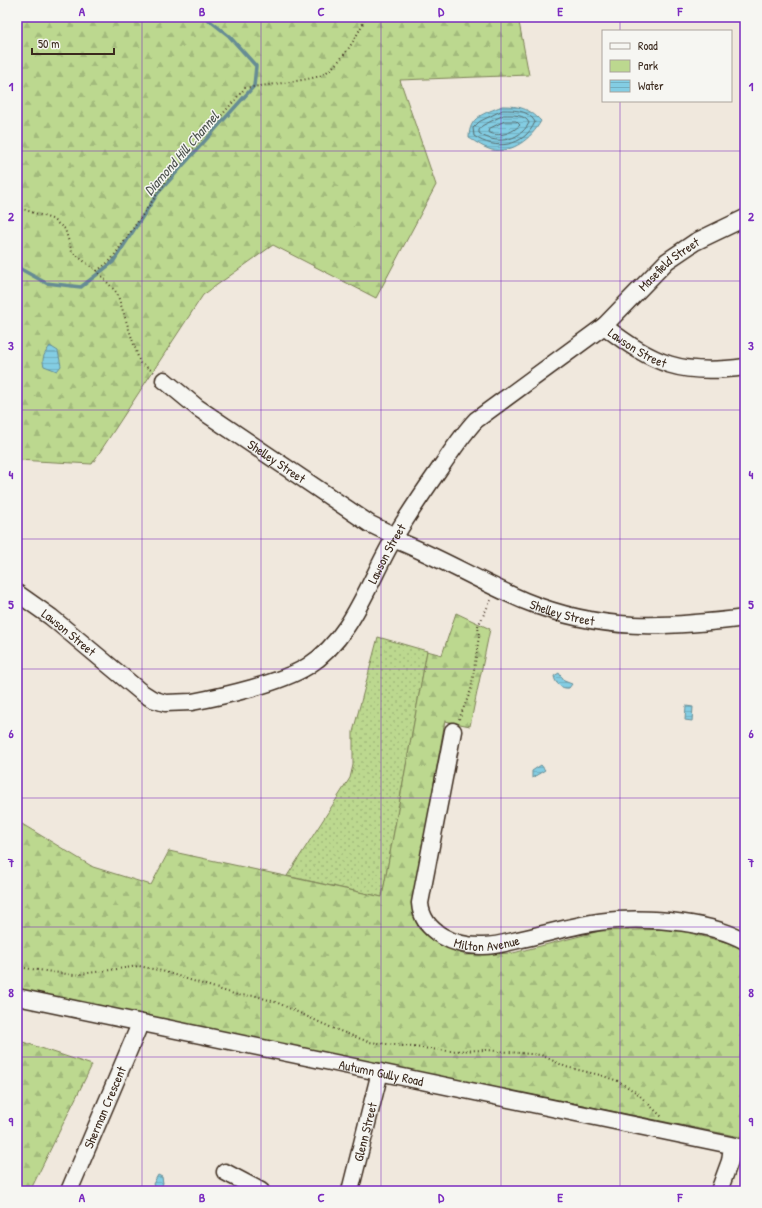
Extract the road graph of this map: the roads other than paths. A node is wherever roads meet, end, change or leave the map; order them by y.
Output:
1 (745, 218) edge
2 (604, 326) junction
3 (745, 367) edge
4 (164, 380) road end
5 (394, 538) junction
6 (17, 593) edge
7 (745, 618) edge
8 (454, 732) road end
9 (745, 942) edge
10 (17, 997) edge
11 (140, 1024) junction
12 (380, 1072) junction
13 (739, 1147) edge
14 (225, 1172) dead end
15 (69, 1191) edge
16 (262, 1191) edge
17 (350, 1191) edge
18 (719, 1191) edge

1 - 2 street, Masefield Street
2 - 3 street, Lawson Street
2 - 5 street, Lawson Street
4 - 5 street, Shelley Street
5 - 6 street, Lawson Street
5 - 7 street, Shelley Street
8 - 9 street, Milton Avenue
10 - 11 street, Autumn Gully Road
11 - 12 street, Autumn Gully Road
11 - 15 street, Sherman Crescent
12 - 13 street, Autumn Gully Road
12 - 17 street, Glenn Street
13 - 18 street
14 - 16 street

